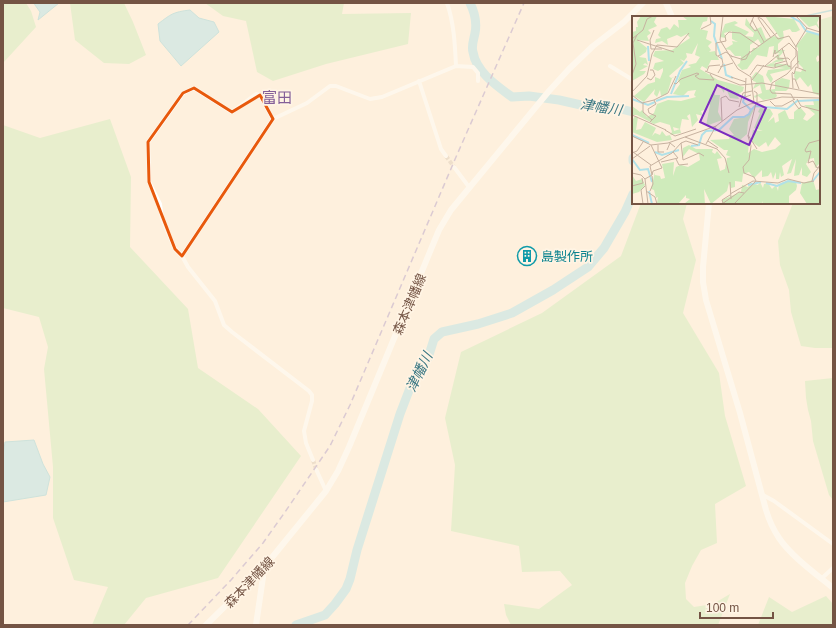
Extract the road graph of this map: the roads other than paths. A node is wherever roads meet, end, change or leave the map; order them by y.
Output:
1 (446, 3) edge
2 (631, 3) edge
3 (643, 3) edge
4 (666, 3) edge
5 (636, 9) junction
6 (672, 16) edge
7 (456, 66) junction
8 (610, 66) dead end
9 (632, 79) edge
10 (419, 81) junction
11 (478, 81) dead end
12 (273, 119) junction
13 (446, 156) tunnel mouth
14 (454, 167) tunnel mouth
15 (469, 187) junction
16 (709, 204) edge
17 (182, 256) junction
18 (313, 460) tunnel mouth
19 (316, 468) tunnel mouth
20 (326, 491) junction
21 (761, 494) junction
22 (833, 544) edge
23 (833, 568) edge
24 (261, 571) junction
25 (822, 579) junction
26 (833, 588) edge
27 (206, 625) edge
28 (256, 625) edge

1 - 7 street
2 - 5 main road
3 - 5 main road, 森本津幡線
4 - 6 main road
5 - 15 main road, 森本津幡線
7 - 10 street
7 - 11 street
8 - 9 street
10 - 12 street
10 - 13 street
12 - 17 street
12 - 17 street
14 - 15 street
15 - 20 main road, 森本津幡線
16 - 21 main road
17 - 18 street
19 - 20 street
20 - 24 main road, 森本津幡線
21 - 22 street
21 - 25 main road
23 - 25 street
24 - 27 main road, 森本津幡線
24 - 28 main road
25 - 26 main road

